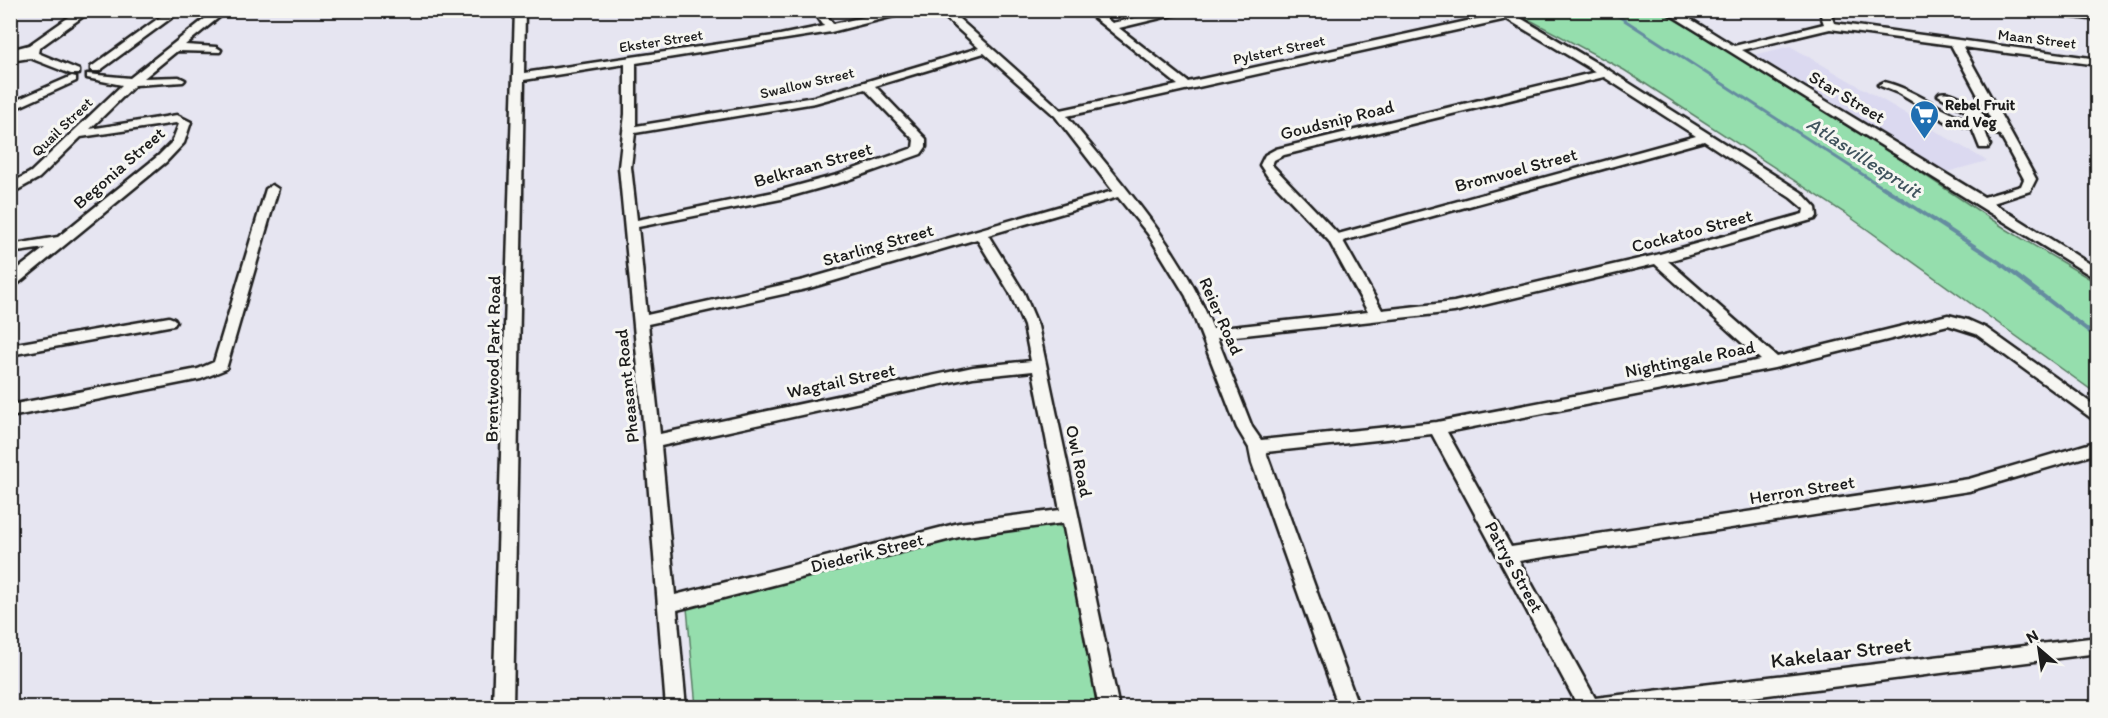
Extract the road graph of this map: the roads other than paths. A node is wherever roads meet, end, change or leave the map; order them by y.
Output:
1 (87, 10) edge
2 (177, 10) edge
3 (223, 10) edge
4 (520, 10) edge
5 (818, 10) edge
6 (914, 10) edge
7 (942, 10) edge
8 (1089, 10) edge
9 (1189, 10) edge
10 (1668, 10) edge
11 (1824, 10) edge
12 (2041, 10) edge
13 (2061, 12) edge
14 (1502, 13) edge
15 (2097, 17) edge
16 (1830, 26) junction
17 (1109, 27) junction
18 (831, 29) junction
19 (1955, 44) junction
20 (176, 48) junction
21 (987, 49) junction
22 (216, 50) dead end
23 (1733, 50) junction
24 (32, 51) junction
25 (11, 55) edge
26 (630, 61) junction
27 (2096, 63) edge
28 (93, 73) junction
29 (1606, 73) junction
30 (73, 75) junction
31 (519, 77) junction
32 (179, 80) dead end
33 (132, 82) junction
34 (868, 85) junction
35 (1884, 85) dead end
36 (1185, 86) junction
37 (1944, 95) dead end
38 (10, 108) edge
39 (1059, 114) junction
40 (1981, 128) junction
41 (630, 130) junction
42 (2003, 132) junction
43 (78, 134) junction
44 (1706, 137) junction
45 (1984, 145) dead end
46 (272, 189) dead end
47 (10, 190) edge
48 (1122, 192) junction
49 (1983, 201) junction
50 (630, 225) junction
51 (981, 234) junction
52 (1335, 239) junction
53 (61, 241) junction
54 (10, 249) edge
55 (1658, 259) junction
56 (2097, 276) edge
57 (10, 283) edge
58 (1378, 316) junction
59 (640, 321) junction
60 (169, 322) dead end
61 (1210, 334) junction
62 (10, 350) edge
63 (1774, 363) junction
64 (1039, 366) junction
65 (10, 411) edge
66 (2097, 417) edge
67 (1437, 428) junction
68 (653, 442) junction
69 (1257, 447) junction
70 (2097, 447) edge
71 (1070, 516) junction
72 (1508, 555) junction
73 (666, 605) junction
74 (2097, 645) edge
75 (503, 708) edge
76 (676, 708) edge
77 (1109, 708) edge
78 (1349, 708) edge
79 (1590, 708) edge

1 - 24 street
2 - 28 street
3 - 20 street, Quail Street
4 - 31 street, Brentwood Park Road
5 - 18 street
6 - 18 street, Ekster Street
7 - 21 street, Reier Road
8 - 17 street
9 - 17 street
10 - 23 street, Star Street
11 - 16 street
12 - 13 street
13 - 15 street
14 - 29 street, Cockatoo Street
14 - 36 street, Pylstert Street
16 - 19 street, Maan Street
16 - 23 street, Maan Street
17 - 36 street
18 - 26 street, Ekster Street
19 - 27 street, Maan Street
19 - 42 street
20 - 22 street
20 - 33 street, Quail Street
21 - 34 street, Swallow Street
21 - 39 street, Reier Road
23 - 49 street, Star Street
24 - 25 street
24 - 30 street
26 - 31 street, Ekster Street
26 - 41 street, Pheasant Road
28 - 30 street
28 - 33 street
29 - 44 street, Cockatoo Street
29 - 52 street, Goudsnip Road
30 - 38 street
31 - 75 street, Brentwood Park Road
32 - 33 street
33 - 43 street, Quail Street
34 - 41 street, Swallow Street
34 - 50 street, Belkraan Street
35 - 40 street
36 - 39 street, Pylstert Street
37 - 40 street
39 - 48 street, Reier Road
40 - 42 street
40 - 45 street
41 - 50 street, Pheasant Road
42 - 49 street
43 - 47 street, Quail Street
43 - 53 street, Begonia Street
44 - 52 street, Bromvoel Street
44 - 55 street, Cockatoo Street
46 - 65 street
48 - 51 street, Starling Street
48 - 61 street, Reier Road
49 - 56 street, Star Street
50 - 59 street, Pheasant Road
51 - 59 street, Starling Street
51 - 64 street, Owl Road
52 - 58 street, Goudsnip Road
53 - 54 street
53 - 57 street, Begonia Street
55 - 58 street, Cockatoo Street
55 - 63 street
58 - 61 street, Cockatoo Street
59 - 68 street, Pheasant Road
60 - 62 street
61 - 69 street, Reier Road
63 - 66 street, Nightingale Road
63 - 67 street, Nightingale Road
64 - 68 street, Wagtail Street
64 - 71 street, Owl Road
67 - 69 street, Nightingale Road
67 - 72 street, Patrys Street
68 - 73 street, Pheasant Road
69 - 78 street, Reier Road
70 - 72 street, Herron Street
71 - 73 street, Diederik Street
71 - 77 street, Owl Road
72 - 79 street, Patrys Street
73 - 76 street, Pheasant Road
74 - 79 street, Kakelaar Street

